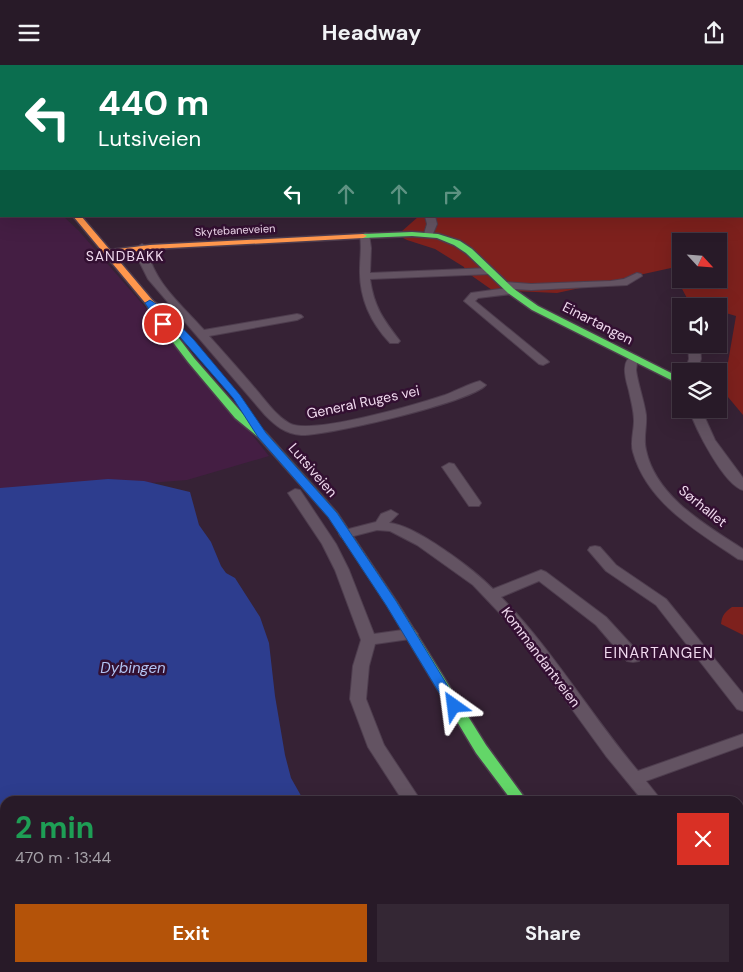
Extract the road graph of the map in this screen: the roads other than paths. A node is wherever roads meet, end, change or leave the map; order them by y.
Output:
1 (78, 217) edge
2 (430, 217) edge
3 (429, 234) junction
4 (366, 236) junction
5 (142, 247) junction
6 (107, 253) junction
7 (490, 271) junction
8 (365, 276) junction
9 (637, 276) dead end
10 (509, 288) junction
11 (298, 317) dead end
12 (201, 334) junction
13 (394, 341) dead end
14 (635, 358) junction
15 (543, 361) dead end
16 (672, 377) edge
17 (480, 385) dead end
18 (698, 418) edge
19 (449, 467) dead end
20 (743, 486) edge
21 (295, 493) dead end
22 (474, 503) dead end
23 (346, 534) junction
24 (595, 550) dead end
25 (743, 556) edge
26 (491, 595) junction
27 (410, 634) junction
28 (369, 640) junction
29 (633, 657) dead end
30 (743, 705) edge
31 (743, 740) edge
32 (633, 779) junction
33 (409, 796) edge
34 (516, 796) edge
35 (648, 796) edge

1 - 6 main road, Lutsiveien
2 - 3 street
3 - 4 main road, Skytebaneveien
3 - 7 main road, Einartangen
4 - 5 main road, Skytebaneveien
4 - 8 street
5 - 6 main road, Skytebaneveien
5 - 12 street, General Ruges vei
6 - 23 main road, Lutsiveien
7 - 8 street
7 - 10 main road, Einartangen
8 - 13 street
9 - 10 street, Einartangen
10 - 14 main road, Einartangen
10 - 15 street
11 - 12 street
12 - 17 street, General Ruges vei
14 - 16 main road, Einartangen
14 - 25 street, Sørhallet
18 - 20 street
19 - 22 street
21 - 28 street
23 - 26 street, Kommandantveien
23 - 27 main road, Lutsiveien
24 - 30 street
26 - 29 street
26 - 32 street, Kommandantveien
27 - 28 street
27 - 34 main road, Lutsiveien
28 - 33 street
31 - 32 street
32 - 35 street, Kommandantveien

